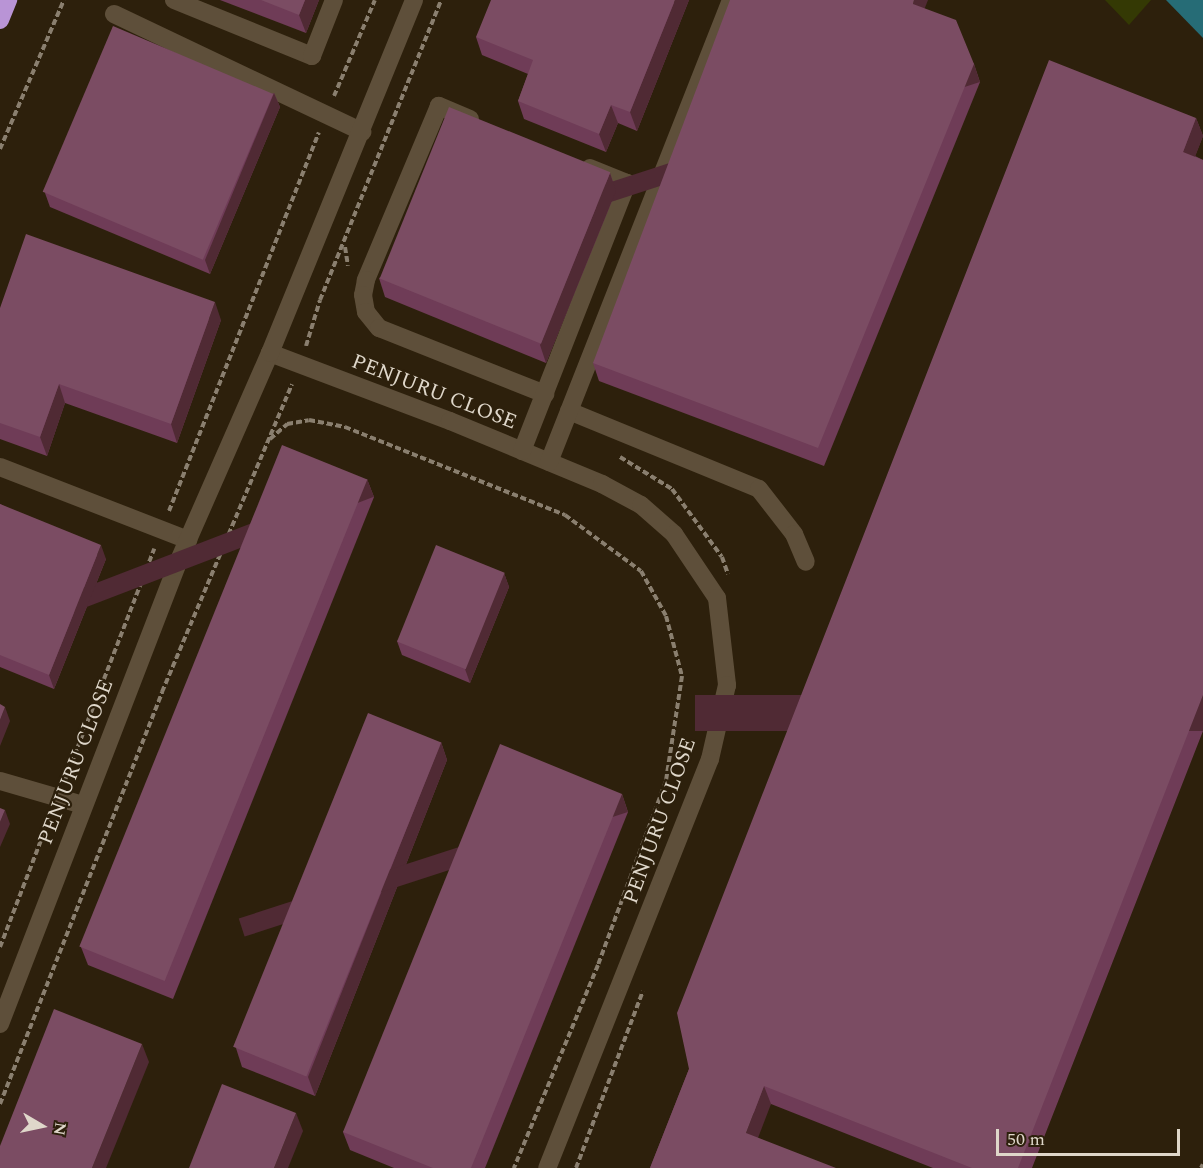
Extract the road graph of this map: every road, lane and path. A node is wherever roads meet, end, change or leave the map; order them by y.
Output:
1 (8, 0) edge
2 (64, 0) edge
3 (174, 0) edge
4 (334, 0) edge
5 (375, 0) edge
6 (414, 0) edge
7 (441, 0) edge
8 (731, 0) edge
9 (114, 14) dead end
10 (0, 20) edge
11 (332, 101) dead end
12 (323, 123) dead end
13 (483, 124) edge
14 (362, 132) junction
15 (0, 149) edge
16 (572, 160) edge
17 (344, 246) junction
18 (349, 269) dead end
19 (270, 353) junction
20 (301, 364) junction
21 (545, 394) junction
22 (569, 411) junction
23 (267, 441) junction
24 (522, 451) junction
25 (613, 453) dead end
26 (549, 462) junction
27 (0, 467) edge
28 (161, 531) junction
29 (188, 540) junction
30 (806, 562) dead end
31 (730, 580) dead end
32 (0, 781) edge
33 (61, 789) dead end
34 (83, 804) junction
35 (52, 812) dead end
36 (0, 947) edge
37 (647, 980) dead end
38 (0, 1024) edge
39 (0, 1104) edge
40 (514, 1168) edge
41 (547, 1168) edge
42 (576, 1168) edge

1 - 10 highway
2 - 15 path
3 - 4 street
5 - 11 path
6 - 14 street, PENJURU CLOSE
7 - 17 path
8 - 22 street
9 - 14 street
12 - 28 path
13 - 21 street
14 - 19 street, PENJURU CLOSE
16 - 21 street
17 - 18 path
17 - 20 path
19 - 20 street, PENJURU CLOSE
19 - 29 street, PENJURU CLOSE
20 - 23 path
20 - 24 street, PENJURU CLOSE
21 - 24 street
22 - 26 street
22 - 30 street
23 - 39 path
23 - 40 path
24 - 26 street, PENJURU CLOSE
25 - 31 path
26 - 41 street, PENJURU CLOSE
27 - 28 street
28 - 29 street
28 - 33 path
29 - 34 street, PENJURU CLOSE
32 - 34 street
34 - 38 street, PENJURU CLOSE
35 - 36 path
37 - 42 path

